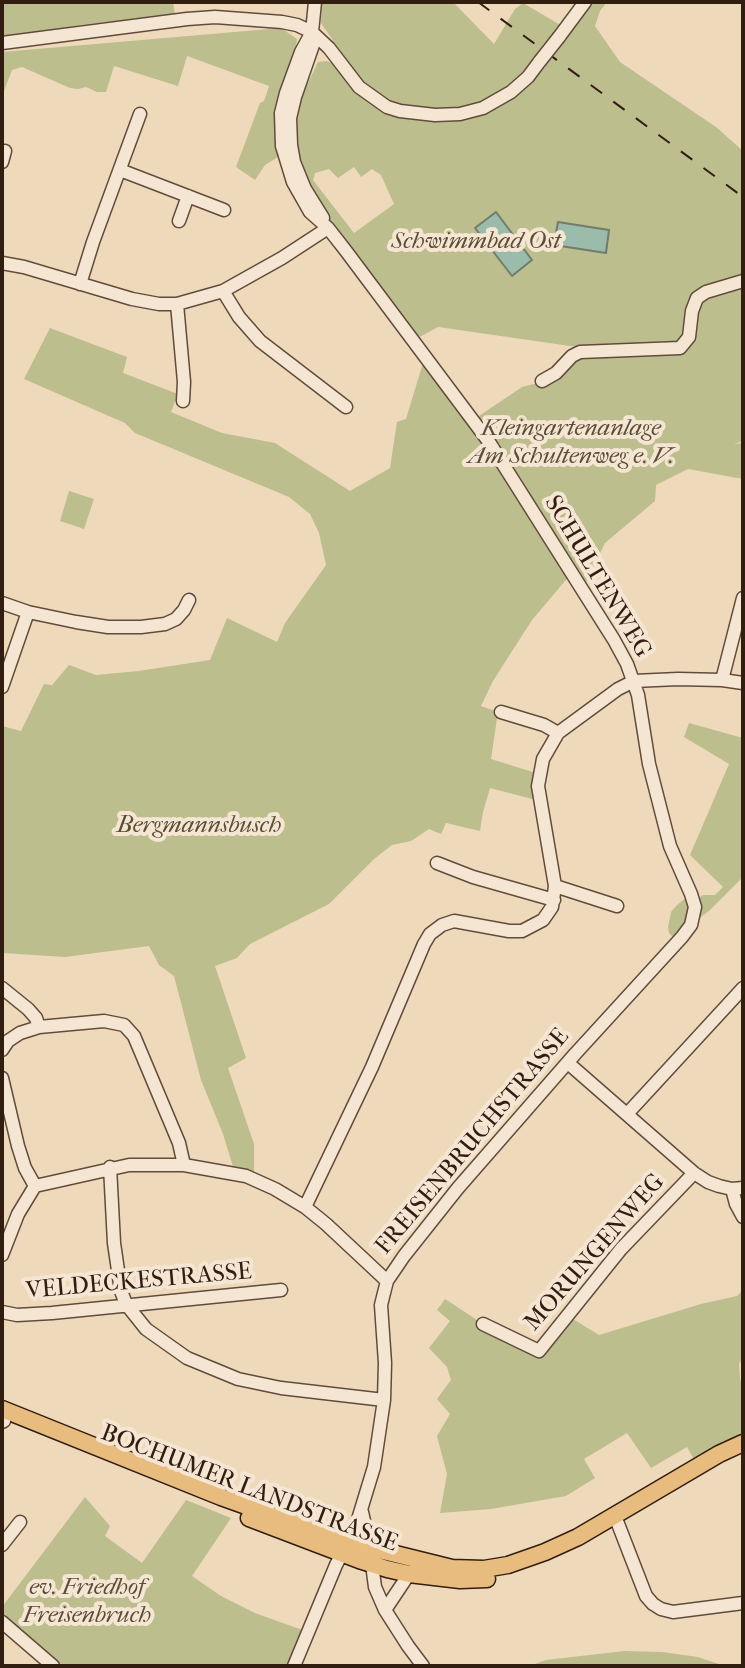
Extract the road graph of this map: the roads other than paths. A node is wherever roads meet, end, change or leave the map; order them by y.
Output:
1 (315, 2) edge
2 (585, 2) edge
3 (312, 32) junction
4 (2, 43) edge
5 (140, 114) dead end
6 (120, 170) junction
7 (188, 196) junction
8 (224, 210) dead end
9 (179, 221) dead end
10 (328, 228) junction
11 (2, 263) edge
12 (743, 281) edge
13 (80, 284) junction
14 (223, 291) junction
15 (177, 304) junction
16 (542, 381) dead end
17 (183, 401) dead end
18 (346, 407) dead end
19 (743, 598) edge
20 (189, 600) dead end
21 (2, 603) edge
22 (28, 612) junction
23 (722, 680) junction
24 (634, 681) junction
25 (743, 683) edge
26 (2, 687) edge
27 (501, 712) dead end
28 (558, 733) junction
29 (437, 863) dead end
30 (555, 886) junction
31 (554, 900) junction
32 (617, 906) dead end
33 (695, 907) joint
34 (2, 988) edge
35 (743, 988) edge
36 (39, 1027) junction
37 (2, 1050) edge
38 (568, 1063) junction
39 (2, 1078) edge
40 (627, 1114) junction
41 (184, 1165) junction
42 (110, 1167) junction
43 (694, 1173) junction
44 (35, 1186) junction
45 (738, 1188) edge
46 (305, 1207) junction
47 (743, 1217) edge
48 (2, 1255) edge
49 (387, 1281) junction
50 (281, 1290) dead end
51 (126, 1304) junction
52 (2, 1312) edge
53 (483, 1324) dead end
54 (384, 1400) junction
55 (2, 1418) edge
56 (743, 1443) edge
57 (743, 1455) edge
58 (362, 1507) junction
59 (617, 1521) junction
60 (20, 1522) dead end
61 (2, 1545) edge
62 (344, 1548) junction
63 (372, 1564) junction
64 (409, 1566) junction
65 (743, 1603) edge
66 (385, 1610) junction
67 (2, 1622) edge
68 (53, 1666) edge
69 (294, 1666) edge
70 (423, 1666) edge

1 - 3 street, SCHULTENWEG
2 - 3 street, bridge
3 - 4 street
3 - 10 street, SCHULTENWEG
5 - 6 street
6 - 7 street
6 - 13 street
7 - 8 street
7 - 9 street
10 - 14 street
10 - 24 street, SCHULTENWEG
11 - 13 street
12 - 16 street
13 - 15 street
14 - 15 street
14 - 18 street
15 - 17 street
19 - 23 street
20 - 22 street
21 - 22 street
22 - 26 street
23 - 24 street
23 - 25 street
24 - 28 street
24 - 33 street, SCHULTENWEG
27 - 28 street
28 - 30 street
29 - 31 street
30 - 31 street
30 - 32 street
31 - 46 street
33 - 38 street, FREISENBRUCHSTRASSE
34 - 36 street
35 - 40 street
36 - 37 street
36 - 41 street
38 - 40 street
38 - 49 street, FREISENBRUCHSTRASSE
39 - 44 street
40 - 43 street
41 - 42 street
41 - 46 street
42 - 44 street
42 - 51 street
43 - 45 street
43 - 53 street, MORUNGENWEG
44 - 48 street
45 - 47 street
46 - 49 street
49 - 54 street, FREISENBRUCHSTRASSE
50 - 51 street, VELDECKESTRASSE
51 - 52 street, VELDECKESTRASSE
51 - 54 street
54 - 58 street, FREISENBRUCHSTRASSE
55 - 62 main road, BOCHUMER LANDSTRASSE
56 - 59 main road, BOCHUMER LANDSTRASSE
57 - 59 main road, BOCHUMER LANDSTRASSE
58 - 62 street, FREISENBRUCHSTRASSE
58 - 64 street, BOCHUMER LANDSTRASSE
59 - 64 main road, BOCHUMER LANDSTRASSE
59 - 65 street
60 - 61 street
62 - 63 main road, BOCHUMER LANDSTRASSE
62 - 64 main road, BOCHUMER LANDSTRASSE
62 - 69 street, FREISENBRUCHSTRASSE
63 - 64 main road, BOCHUMER LANDSTRASSE
63 - 66 street
64 - 66 street
66 - 70 street
67 - 68 street

